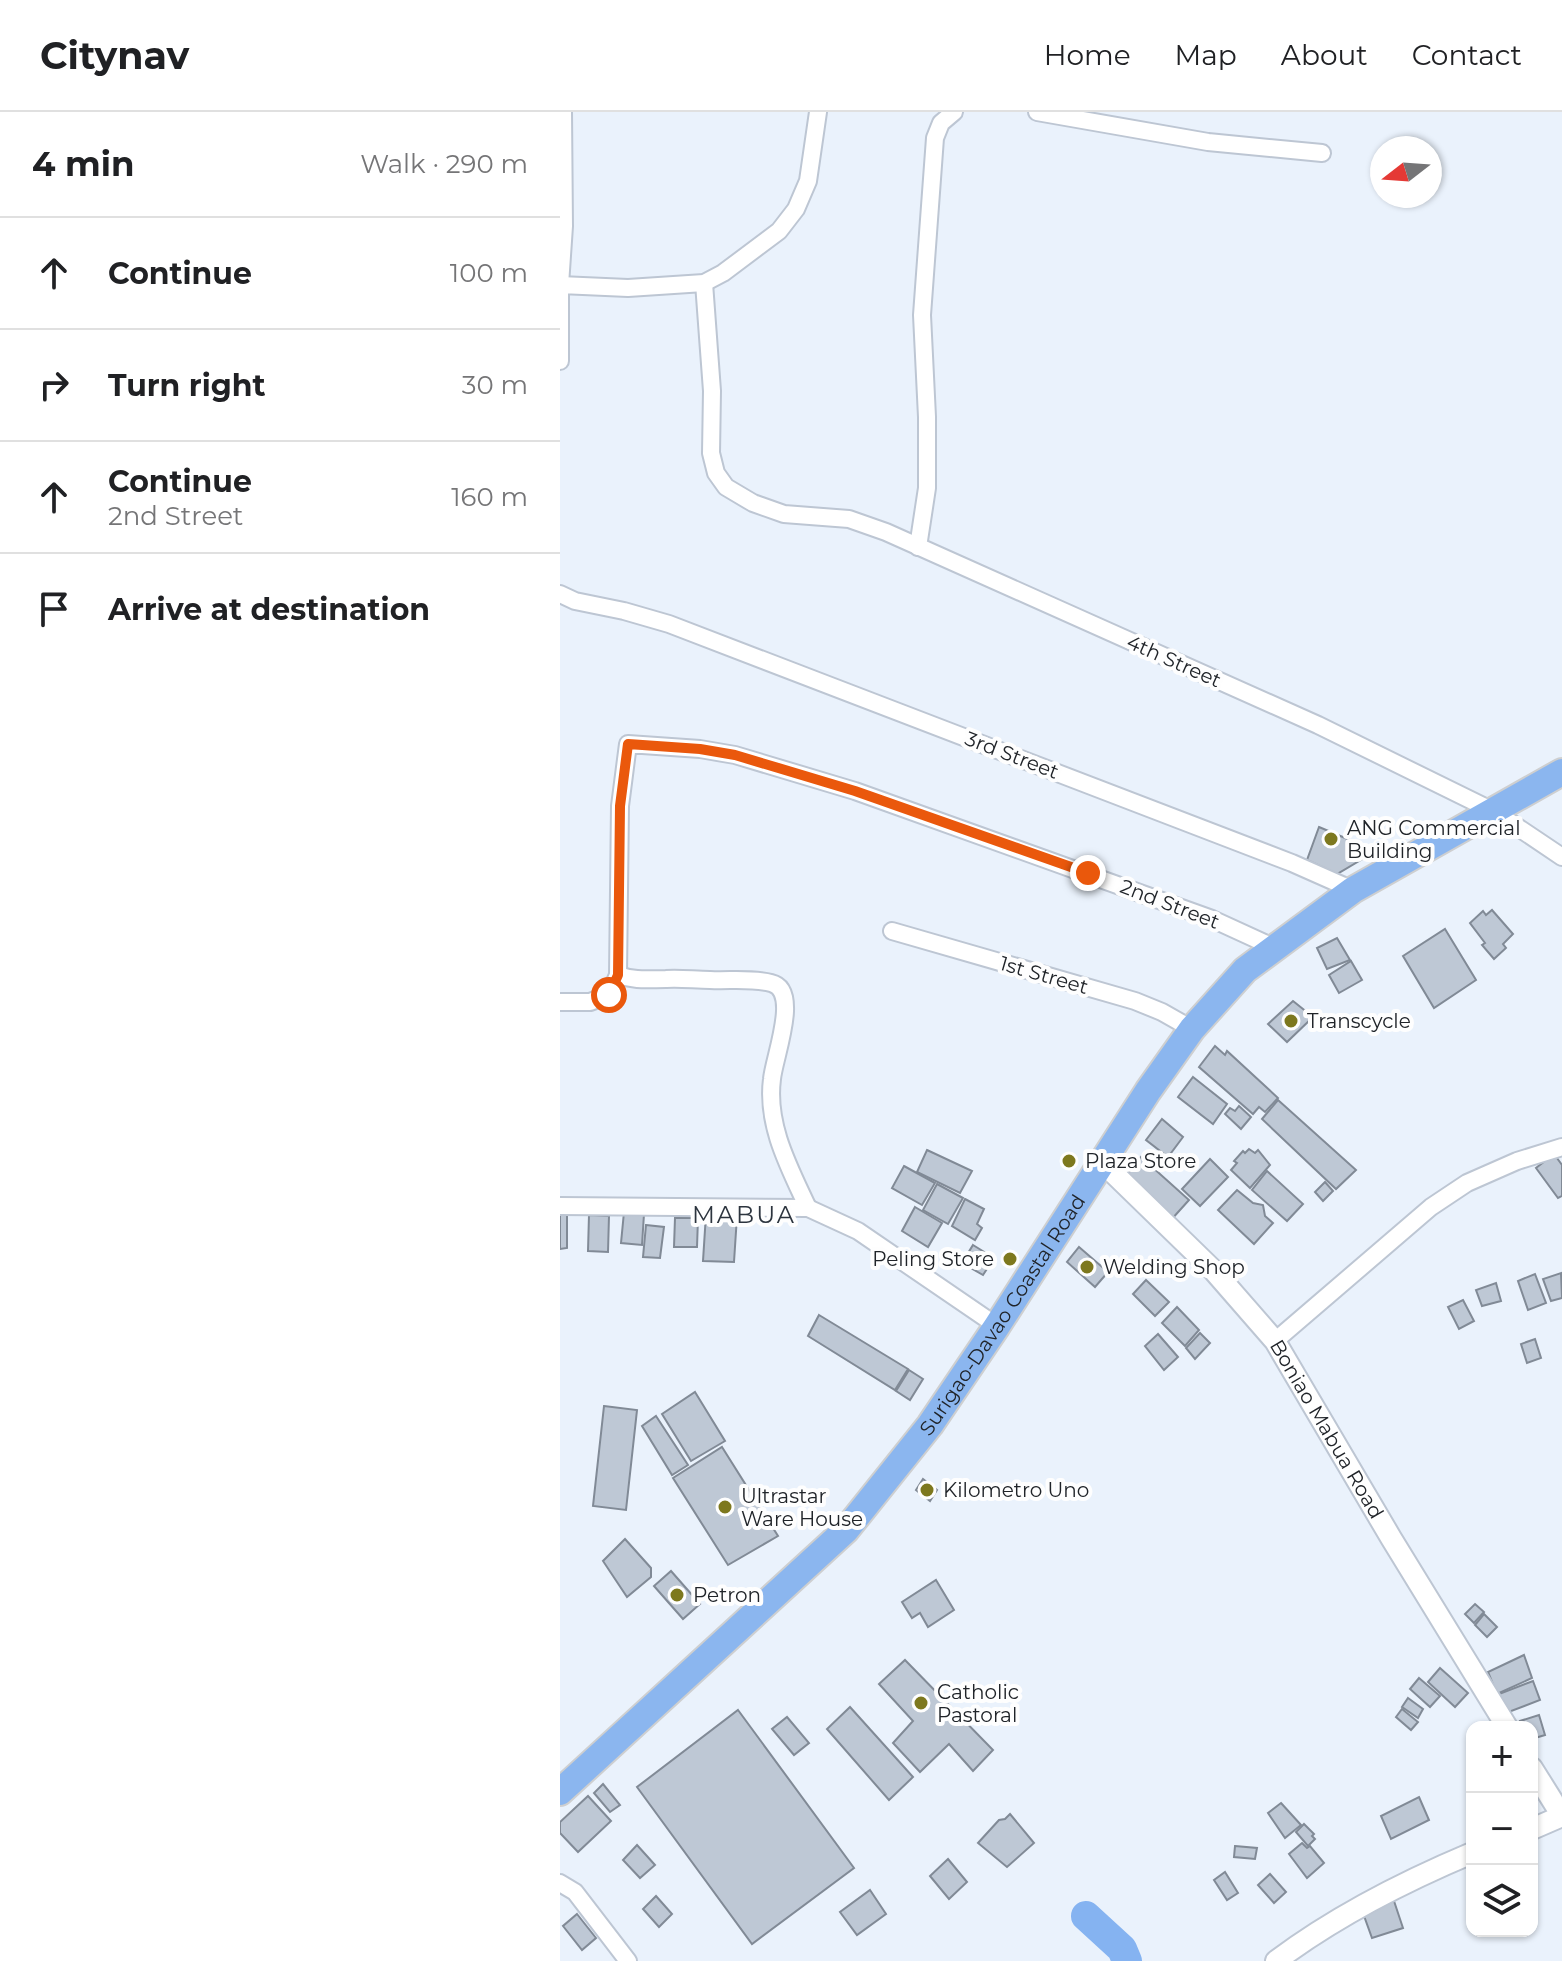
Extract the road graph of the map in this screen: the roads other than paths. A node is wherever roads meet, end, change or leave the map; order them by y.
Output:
1 (563, 112) edge
2 (818, 112) edge
3 (954, 112) edge
4 (1037, 112) edge
5 (1322, 153) dead end
6 (704, 283) junction
7 (560, 285) edge
8 (560, 361) edge
9 (918, 547) junction
10 (560, 594) edge
11 (1562, 772) edge
12 (1495, 812) junction
13 (1562, 857) edge
14 (1353, 890) junction
15 (892, 931) dead end
16 (1273, 947) junction
17 (618, 975) junction
18 (560, 1002) edge
19 (1192, 1029) junction
20 (1562, 1147) edge
21 (1103, 1163) junction
22 (560, 1206) edge
23 (808, 1208) junction
24 (997, 1326) junction
25 (1275, 1341) junction
26 (1503, 1721) edge
27 (1538, 1778) edge
28 (560, 1792) edge
29 (1562, 1816) edge
30 (1538, 1826) edge
31 (1466, 1856) edge
32 (560, 1883) edge
33 (628, 1961) edge
34 (1276, 1961) edge

1 - 7 street
2 - 6 street
3 - 9 street
4 - 5 street
6 - 7 street
6 - 9 street, 4th Street
7 - 8 street
9 - 12 street, 4th Street
10 - 14 street, 3rd Street
11 - 12 highway, Surigao-Davao Coastal Road
12 - 13 street, 4th Street
12 - 14 highway, Surigao-Davao Coastal Road
14 - 16 highway, Surigao-Davao Coastal Road
15 - 19 street, 1st Street
16 - 17 street, 2nd Street
16 - 19 highway, Surigao-Davao Coastal Road
17 - 18 street
17 - 23 street
19 - 21 highway, Surigao-Davao Coastal Road
20 - 25 street
21 - 24 highway, Surigao-Davao Coastal Road
21 - 25 street, Boniao Mabua Road
22 - 23 street
23 - 24 street
24 - 28 highway, Surigao-Davao Coastal Road
25 - 26 street, Boniao Mabua Road
27 - 29 street
29 - 30 street
31 - 34 street
32 - 33 street

